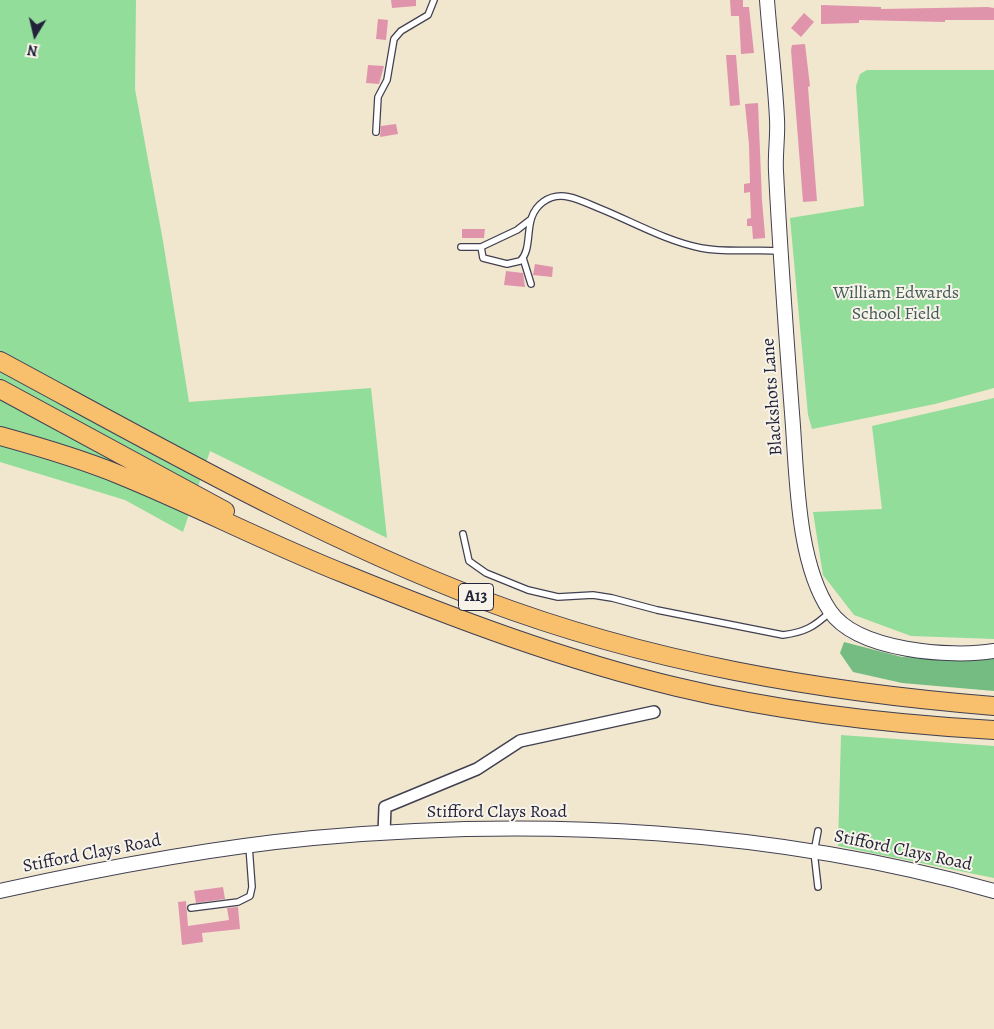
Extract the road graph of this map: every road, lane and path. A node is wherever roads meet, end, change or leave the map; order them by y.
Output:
1 (434, 0) edge
2 (767, 0) edge
3 (376, 132) dead end
4 (530, 220) junction
5 (461, 247) dead end
6 (481, 247) junction
7 (782, 251) junction
8 (524, 258) junction
9 (531, 284) dead end
10 (0, 361) edge
11 (0, 389) edge
12 (0, 436) edge
13 (463, 534) dead end
14 (406, 598) junction
15 (830, 612) junction
16 (994, 651) edge
17 (994, 706) edge
18 (654, 712) dead end
19 (994, 730) edge
20 (818, 830) dead end
21 (384, 833) junction
22 (249, 846) junction
23 (814, 852) junction
24 (818, 887) dead end
25 (0, 891) edge
26 (994, 891) edge
27 (191, 908) dead end

1 - 3 lane
2 - 7 street, Blackshots Lane
4 - 6 lane
4 - 7 lane
4 - 8 lane
5 - 6 lane
6 - 8 lane
7 - 15 street, Blackshots Lane
8 - 9 lane
10 - 17 highway, A13
11 - 14 highway, A13
12 - 14 highway
13 - 15 lane
14 - 19 highway, A13
15 - 16 street, Blackshots Lane
18 - 21 street
20 - 23 lane
21 - 22 street, Stifford Clays Road
21 - 23 street, Stifford Clays Road
22 - 25 street, Stifford Clays Road
22 - 27 lane
23 - 24 lane
23 - 26 street, Stifford Clays Road

